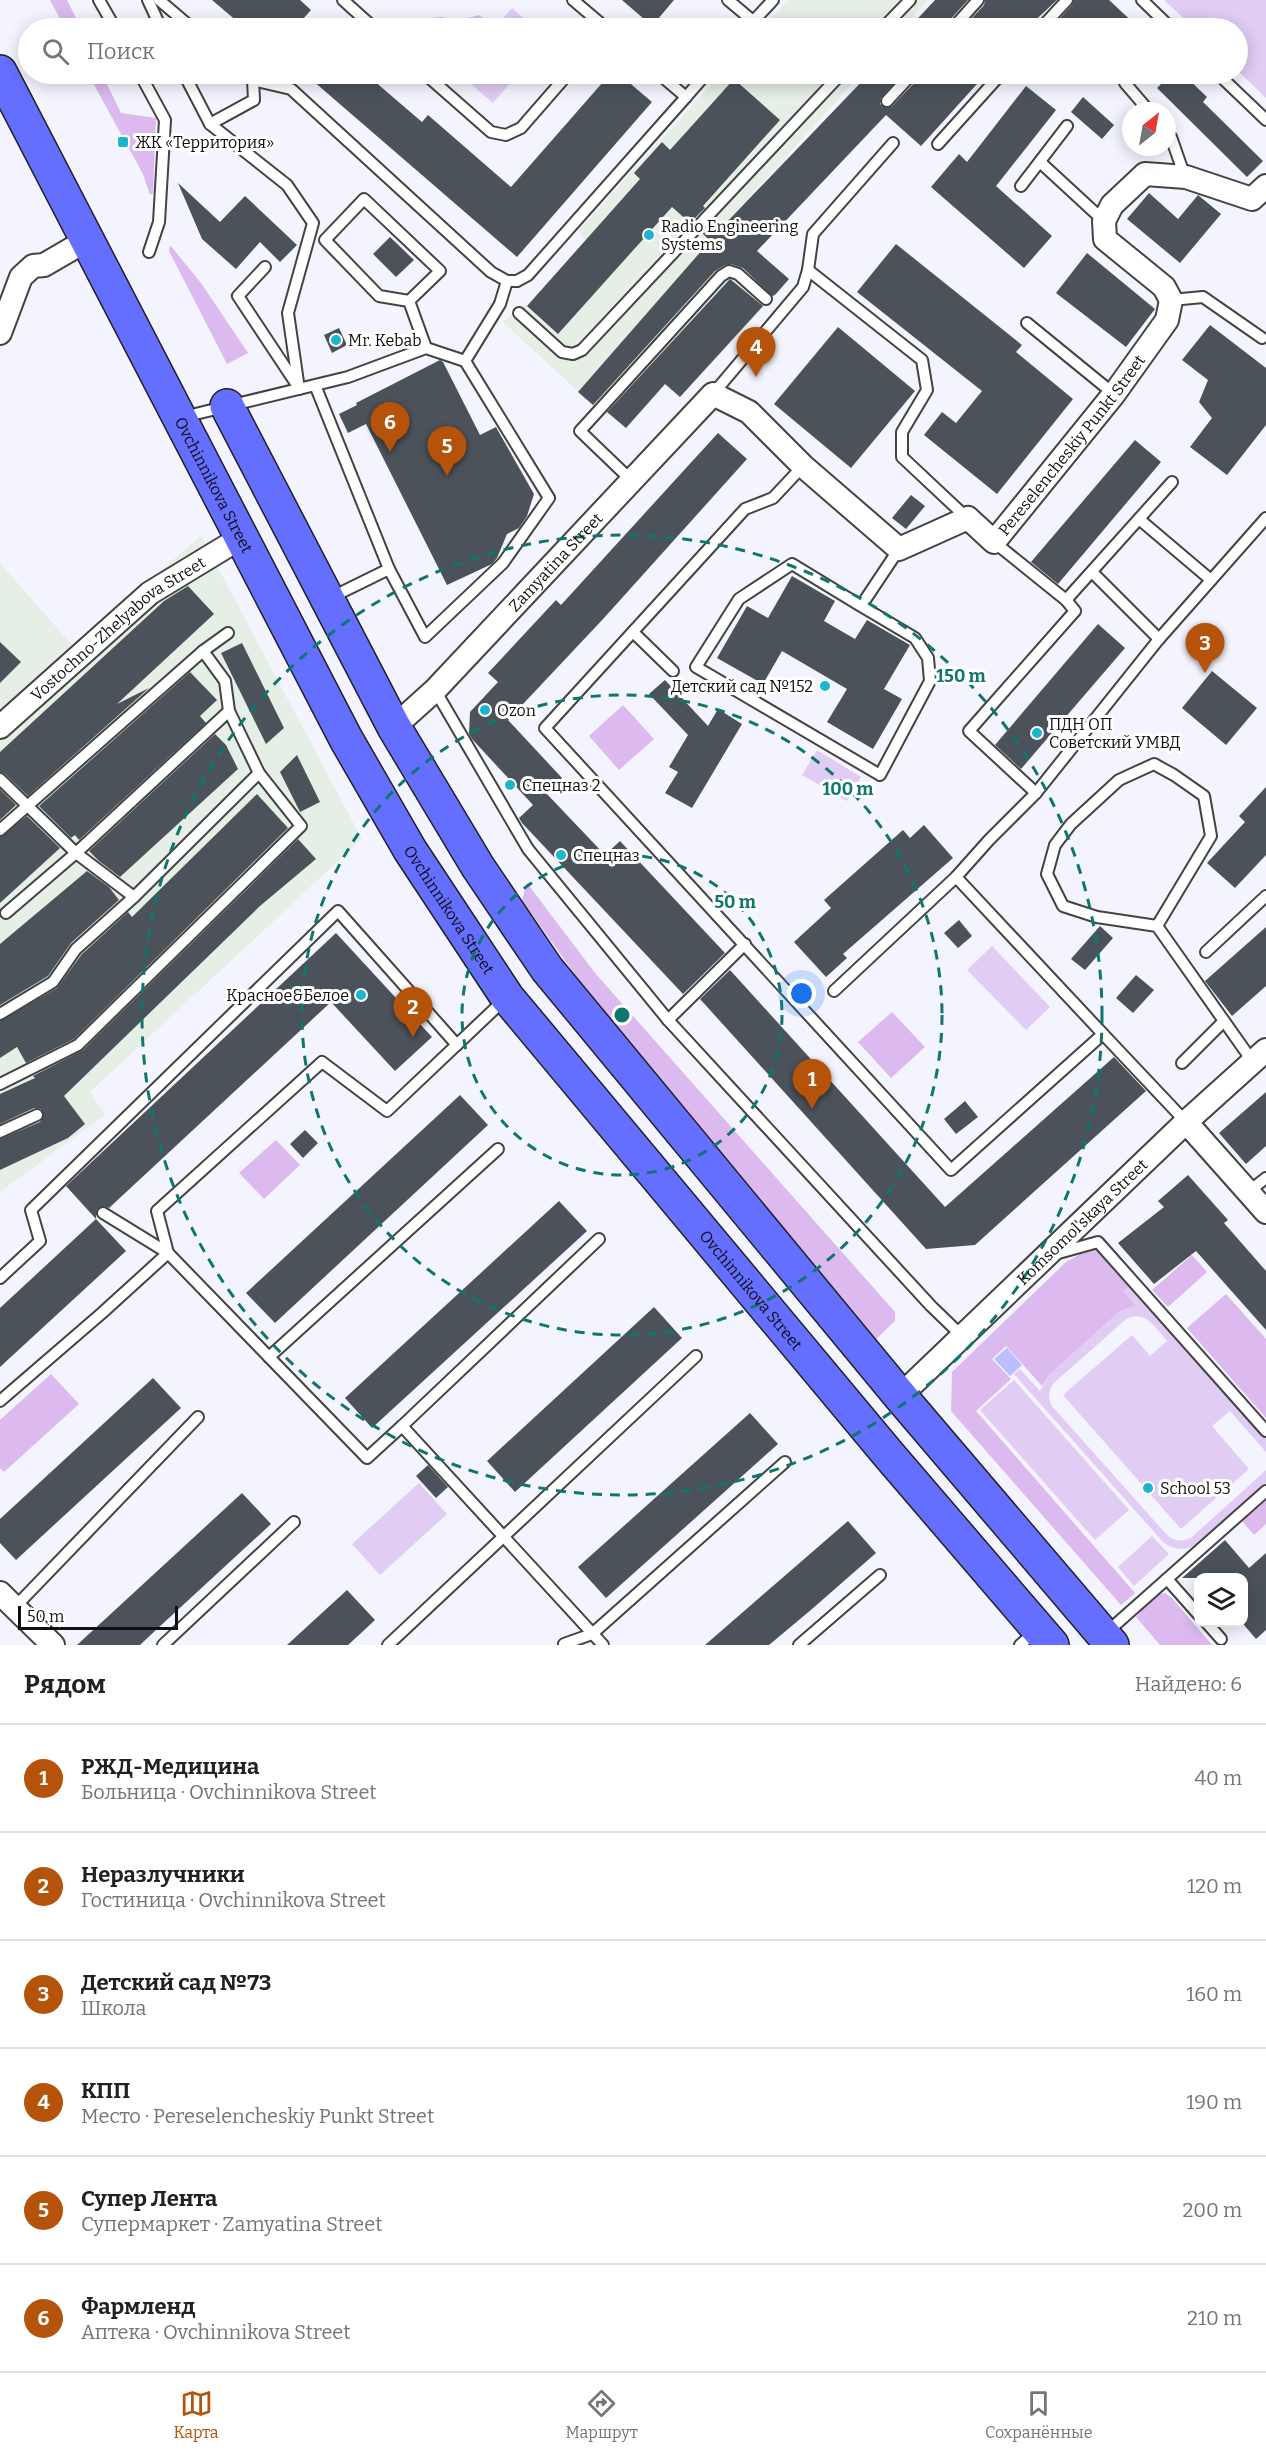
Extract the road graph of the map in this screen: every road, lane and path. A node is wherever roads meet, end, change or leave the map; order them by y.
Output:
1 (99, 0) edge
2 (148, 0) edge
3 (159, 0) edge
4 (343, 0) edge
5 (573, 0) edge
6 (728, 0) edge
7 (773, 0) edge
8 (910, 0) edge
9 (978, 0) edge
10 (1066, 0) edge
11 (1142, 0) edge
12 (109, 18) edge
13 (156, 18) edge
14 (180, 18) edge
15 (363, 18) edge
16 (594, 18) edge
17 (744, 18) edge
18 (756, 18) edge
19 (893, 18) edge
20 (962, 18) edge
21 (1050, 18) edge
22 (1161, 18) edge
23 (0, 72) edge
24 (145, 84) edge
25 (189, 84) edge
26 (250, 84) edge
27 (273, 84) edge
28 (436, 84) edge
29 (558, 84) edge
30 (671, 84) edge
31 (697, 84) edge
32 (832, 84) edge
33 (903, 84) edge
34 (992, 84) edge
35 (1126, 84) edge
36 (1228, 84) edge
37 (686, 97) junction
38 (887, 101) dead end
39 (1141, 102) edge
40 (1266, 120) edge
41 (210, 124) junction
42 (1067, 126) dead end
43 (893, 143) dead end
44 (938, 144) dead end
45 (1176, 150) edge
46 (1040, 162) junction
47 (1186, 177) junction
48 (1020, 186) dead end
49 (1266, 186) edge
50 (1104, 220) junction
51 (87, 240) junction
52 (149, 252) dead end
53 (265, 267) dead end
54 (808, 270) junction
55 (507, 281) junction
56 (766, 299) dead end
57 (1171, 300) junction
58 (409, 301) junction
59 (519, 313) dead end
60 (1027, 323) dead end
61 (0, 333) edge
62 (1262, 338) dead end
63 (426, 348) junction
64 (465, 361) junction
65 (315, 385) junction
66 (299, 389) junction
67 (713, 394) junction
68 (1114, 394) junction
69 (227, 406) junction
70 (180, 418) junction
71 (803, 466) junction
72 (632, 480) junction
73 (1172, 482) dead end
74 (968, 518) junction
75 (1266, 518) edge
76 (1139, 519) junction
77 (242, 537) junction
78 (994, 542) junction
79 (899, 549) junction
80 (389, 568) junction
81 (1092, 572) junction
82 (1211, 580) junction
83 (327, 600) junction
84 (1066, 600) junction
85 (861, 606) junction
86 (633, 632) junction
87 (228, 633) dead end
88 (1159, 639) junction
89 (203, 651) junction
90 (673, 670) dead end
91 (435, 690) junction
92 (229, 711) junction
93 (0, 727) edge
94 (394, 727) junction
95 (259, 773) junction
96 (0, 779) edge
97 (1036, 793) junction
98 (27, 805) junction
99 (0, 830) edge
100 (76, 853) junction
101 (956, 877) junction
102 (1266, 896) edge
103 (135, 897) junction
104 (6, 913) dead end
105 (1157, 926) junction
106 (745, 945) junction
107 (1206, 952) dead end
108 (834, 991) dead end
109 (507, 997) junction
110 (0, 1014) edge
111 (668, 1020) junction
112 (1224, 1021) junction
113 (1103, 1034) junction
114 (457, 1045) junction
115 (1259, 1056) edge
116 (1182, 1063) dead end
117 (0, 1084) edge
118 (37, 1115) dead end
119 (1186, 1122) junction
120 (0, 1132) edge
121 (498, 1149) dead end
122 (1266, 1178) edge
123 (1248, 1192) junction
124 (1266, 1212) edge
125 (103, 1213) dead end
126 (599, 1239) dead end
127 (168, 1253) junction
128 (1046, 1256) junction
129 (0, 1278) edge
130 (962, 1336) junction
131 (696, 1356) dead end
132 (268, 1357) junction
133 (900, 1396) junction
134 (0, 1401) edge
135 (198, 1417) dead end
136 (402, 1426) junction
137 (1266, 1431) edge
138 (785, 1462) dead end
139 (1266, 1491) edge
140 (294, 1522) dead end
141 (503, 1537) junction
142 (880, 1575) dead end
143 (1167, 1579) junction
144 (8, 1600) edge
145 (1194, 1609) edge
146 (1210, 1627) edge
147 (592, 1634) junction
148 (1221, 1639) dead end
149 (1037, 1640) edge
150 (1108, 1640) edge
151 (564, 1644) edge
152 (53, 1645) edge
153 (163, 1645) edge
154 (388, 1645) edge
155 (603, 1645) edge
156 (799, 1645) edge

1 - 12 lane
2 - 13 lane
3 - 14 lane
4 - 15 lane
5 - 16 lane
6 - 17 lane
7 - 18 lane
8 - 19 lane
9 - 20 lane
10 - 21 lane
11 - 22 lane
23 - 51 main road, Ovchinnikova Street
24 - 52 lane
25 - 41 lane
26 - 41 lane
27 - 55 lane
28 - 29 lane
30 - 37 lane
31 - 37 lane
32 - 59 lane
33 - 38 lane
34 - 44 lane
35 - 39 lane
36 - 40 lane
37 - 55 lane
41 - 66 lane
42 - 46 lane
43 - 54 lane
45 - 47 lane
46 - 48 lane
46 - 50 lane
47 - 49 street
47 - 50 street
50 - 57 street
51 - 61 street
51 - 70 main road, Ovchinnikova Street
53 - 66 lane
54 - 67 lane
54 - 74 lane
55 - 64 lane
56 - 72 lane
57 - 62 lane
57 - 68 street, Pereselencheskiy Punkt Street
58 - 58 lane
58 - 63 lane
60 - 68 lane
63 - 64 lane
63 - 65 lane
64 - 80 lane
65 - 66 lane
65 - 80 lane
66 - 69 lane
67 - 71 street
67 - 72 street, Zamyatina Street
68 - 78 street, Pereselencheskiy Punkt Street
69 - 70 lane
69 - 83 main road
70 - 77 main road, Ovchinnikova Street
71 - 79 street
71 - 86 lane
72 - 91 street, Zamyatina Street
73 - 76 lane
74 - 78 street, Pereselencheskiy Punkt Street
74 - 79 street
75 - 82 lane
76 - 81 lane
76 - 82 lane
77 - 93 street, Vostochno-Zhelyabova Street
77 - 109 main road, Ovchinnikova Street
78 - 84 lane
79 - 85 lane
80 - 83 lane
81 - 84 lane
81 - 88 lane
82 - 88 lane
83 - 94 main road
84 - 97 lane
85 - 85 lane
86 - 90 lane
86 - 106 lane
87 - 89 lane
88 - 97 lane
89 - 92 lane
89 - 98 lane
91 - 94 street, Zamyatina Street
91 - 111 lane
92 - 95 lane
92 - 100 lane
94 - 133 main road
95 - 103 lane
95 - 117 lane
96 - 98 lane
97 - 101 lane
98 - 99 lane
98 - 100 lane
100 - 103 lane
100 - 104 lane
101 - 108 lane
101 - 113 lane
102 - 107 lane
103 - 110 lane
105 - 105 lane
105 - 112 lane
106 - 111 lane
106 - 113 lane
109 - 114 lane
109 - 149 main road, Ovchinnikova Street
111 - 130 lane
112 - 115 lane
112 - 116 lane
113 - 119 lane
114 - 127 lane
114 - 129 lane
115 - 119 street, Komsomol'skaya Street
118 - 120 lane
119 - 123 street
119 - 128 street, Komsomol'skaya Street
121 - 132 lane
122 - 123 lane
123 - 124 street
125 - 127 lane
126 - 136 lane
127 - 132 lane
127 - 134 lane
128 - 130 street, Komsomol'skaya Street
128 - 137 lane
130 - 133 street, Komsomol'skaya Street
131 - 141 lane
132 - 136 lane
133 - 150 main road
135 - 144 lane
136 - 141 lane
138 - 147 lane
139 - 143 lane
140 - 153 lane
141 - 147 lane
141 - 154 lane
142 - 156 lane
143 - 145 lane
143 - 150 lane
144 - 152 street
146 - 148 lane
147 - 151 lane
147 - 155 lane

